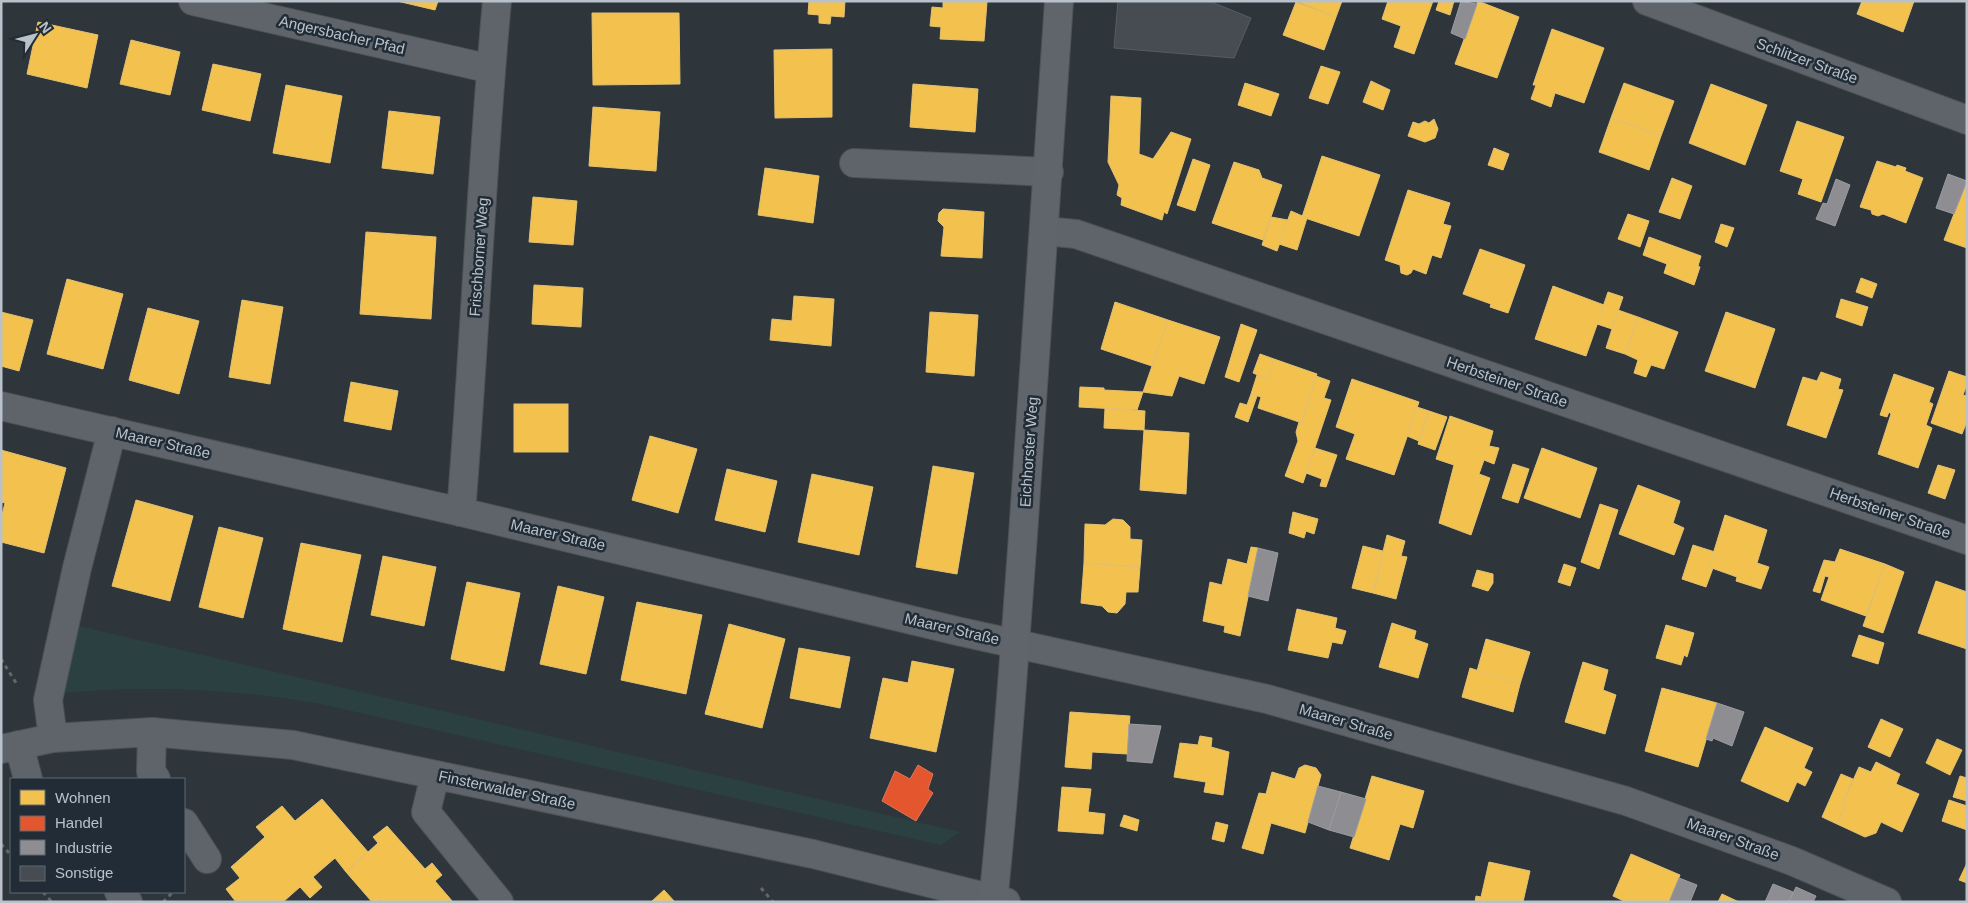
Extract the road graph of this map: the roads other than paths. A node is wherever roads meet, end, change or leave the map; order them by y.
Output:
1 (193, 1) edge
2 (497, 1) edge
3 (1059, 1) edge
4 (1647, 1) edge
5 (491, 69) junction
6 (1967, 120) edge
7 (854, 164) dead end
8 (1049, 172) junction
9 (1045, 231) junction
10 (1, 406) edge
11 (112, 431) junction
12 (461, 512) junction
13 (1967, 540) edge
14 (1015, 644) junction
15 (152, 732) junction
16 (53, 738) junction
17 (10, 747) edge
18 (435, 774) junction
19 (27, 778) edge
20 (155, 778) edge
21 (185, 825) edge
22 (207, 859) dead end
23 (997, 901) edge
24 (499, 902) edge
25 (1887, 902) edge

1 - 5 street, Angersbacher Pfad
2 - 5 street, Frischborner Weg
3 - 8 main road, Eichhorster Weg
4 - 6 street, Schlitzer Straße
5 - 12 street, Frischborner Weg
7 - 8 street
8 - 9 main road, Eichhorster Weg
9 - 13 street, Herbsteiner Straße
9 - 14 main road, Eichhorster Weg
10 - 11 street, Maarer Straße
11 - 12 street, Maarer Straße
11 - 16 street
12 - 14 street, Maarer Straße
14 - 23 main road, Eichhorster Weg
14 - 25 street, Maarer Straße
15 - 16 street, Finsterwalder Straße
15 - 18 street, Finsterwalder Straße
15 - 20 street
16 - 17 street, Finsterwalder Straße
17 - 19 street
18 - 23 street, Finsterwalder Straße
18 - 24 street
21 - 22 street

